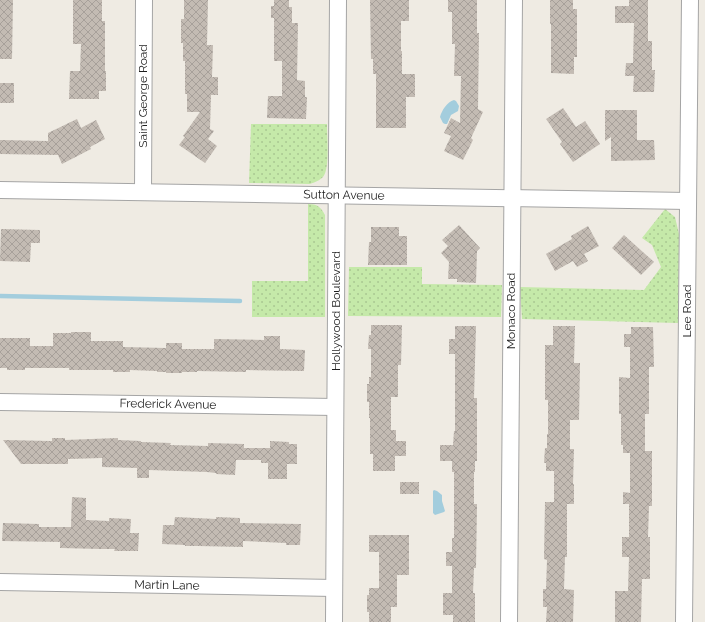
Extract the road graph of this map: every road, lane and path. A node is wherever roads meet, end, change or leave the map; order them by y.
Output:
1 (144, 0) edge
2 (338, 0) edge
3 (514, 0) edge
4 (690, 0) edge
5 (0, 190) edge
6 (143, 192) junction
7 (337, 195) junction
8 (512, 199) junction
9 (688, 202) junction
10 (0, 402) edge
11 (336, 407) junction
12 (0, 582) edge
13 (334, 588) junction
14 (334, 622) edge
15 (509, 622) edge
16 (684, 622) edge

1 - 6 street, Saint George Road
2 - 7 street, Hollywood Boulevard
3 - 8 street, Monaco Road
4 - 9 street, Lee Road
5 - 6 street, Sutton Avenue
6 - 7 street, Sutton Avenue
7 - 8 street, Sutton Avenue
7 - 11 street, Hollywood Boulevard
8 - 9 street, Sutton Avenue
8 - 15 street, Monaco Road
9 - 16 street, Lee Road
10 - 11 street, Frederick Avenue
11 - 13 street, Hollywood Boulevard
12 - 13 street, Martin Lane
13 - 14 street, Hollywood Boulevard

